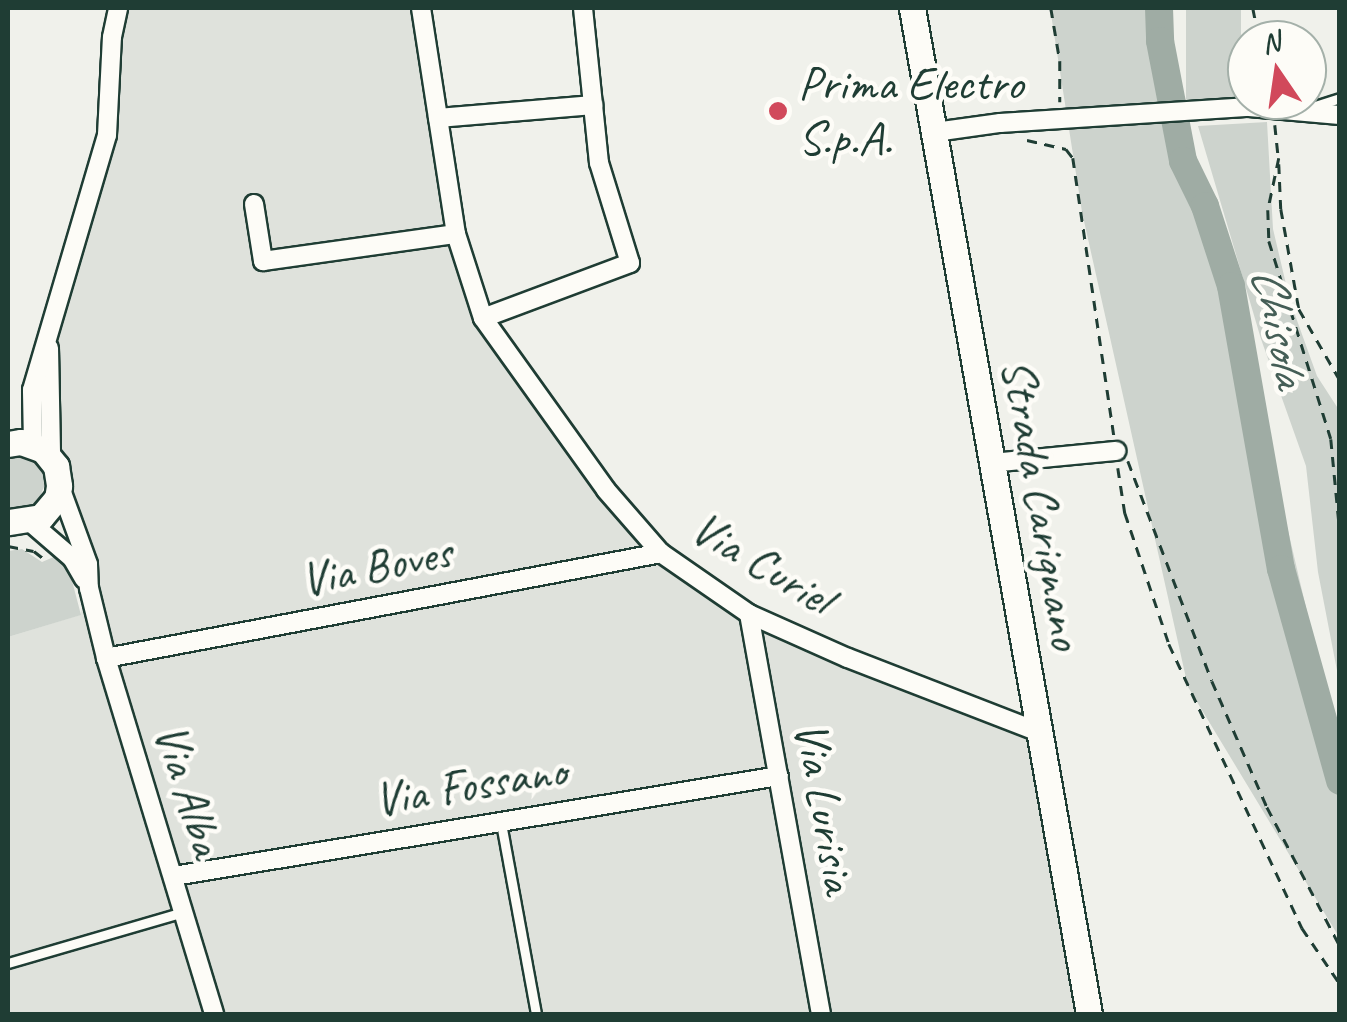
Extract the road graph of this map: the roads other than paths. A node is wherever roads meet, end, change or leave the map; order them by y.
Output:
1 (110, 8) edge
2 (118, 8) edge
3 (421, 8) edge
4 (582, 8) edge
5 (912, 8) edge
6 (112, 37) junction
7 (593, 105) junction
8 (1227, 108) edge
9 (438, 118) junction
10 (936, 132) junction
11 (254, 204) dead end
12 (456, 234) junction
13 (483, 318) junction
14 (24, 443) edge
15 (1116, 451) road end
16 (991, 463) junction
17 (60, 486) junction
18 (19, 522) edge
19 (661, 554) junction
20 (88, 588) junction
21 (749, 614) junction
22 (106, 658) junction
23 (1039, 732) junction
24 (779, 776) junction
25 (500, 820) junction
26 (174, 876) junction
27 (184, 912) junction
28 (8, 963) edge
29 (214, 1014) edge
30 (536, 1014) edge
31 (820, 1014) edge
32 (1089, 1014) edge

1 - 6 street
2 - 6 street
3 - 9 street, Via Curiel
4 - 7 street
5 - 10 main road, Strada Carignano
6 - 14 street
7 - 9 street
7 - 13 street
8 - 10 street
9 - 12 street, Via Curiel
10 - 16 main road, Strada Carignano
11 - 12 street
12 - 13 street, Via Curiel
13 - 19 street, Via Curiel
14 - 17 main road
15 - 16 street
16 - 23 main road, Strada Carignano
17 - 18 main road
17 - 20 street, Via Alba
18 - 20 street, Via Alba
19 - 21 street, Via Curiel
19 - 22 street, Via Boves
20 - 22 street, Via Alba
21 - 23 street, Via Curiel
21 - 24 street, Via Lurisia
22 - 26 street, Via Alba
23 - 32 main road, Strada Carignano
24 - 25 street, Via Fossano
24 - 31 street, Via Lurisia
25 - 26 street, Via Fossano
25 - 30 lane
26 - 27 street, Via Alba
27 - 28 lane
27 - 29 street, Via Alba

